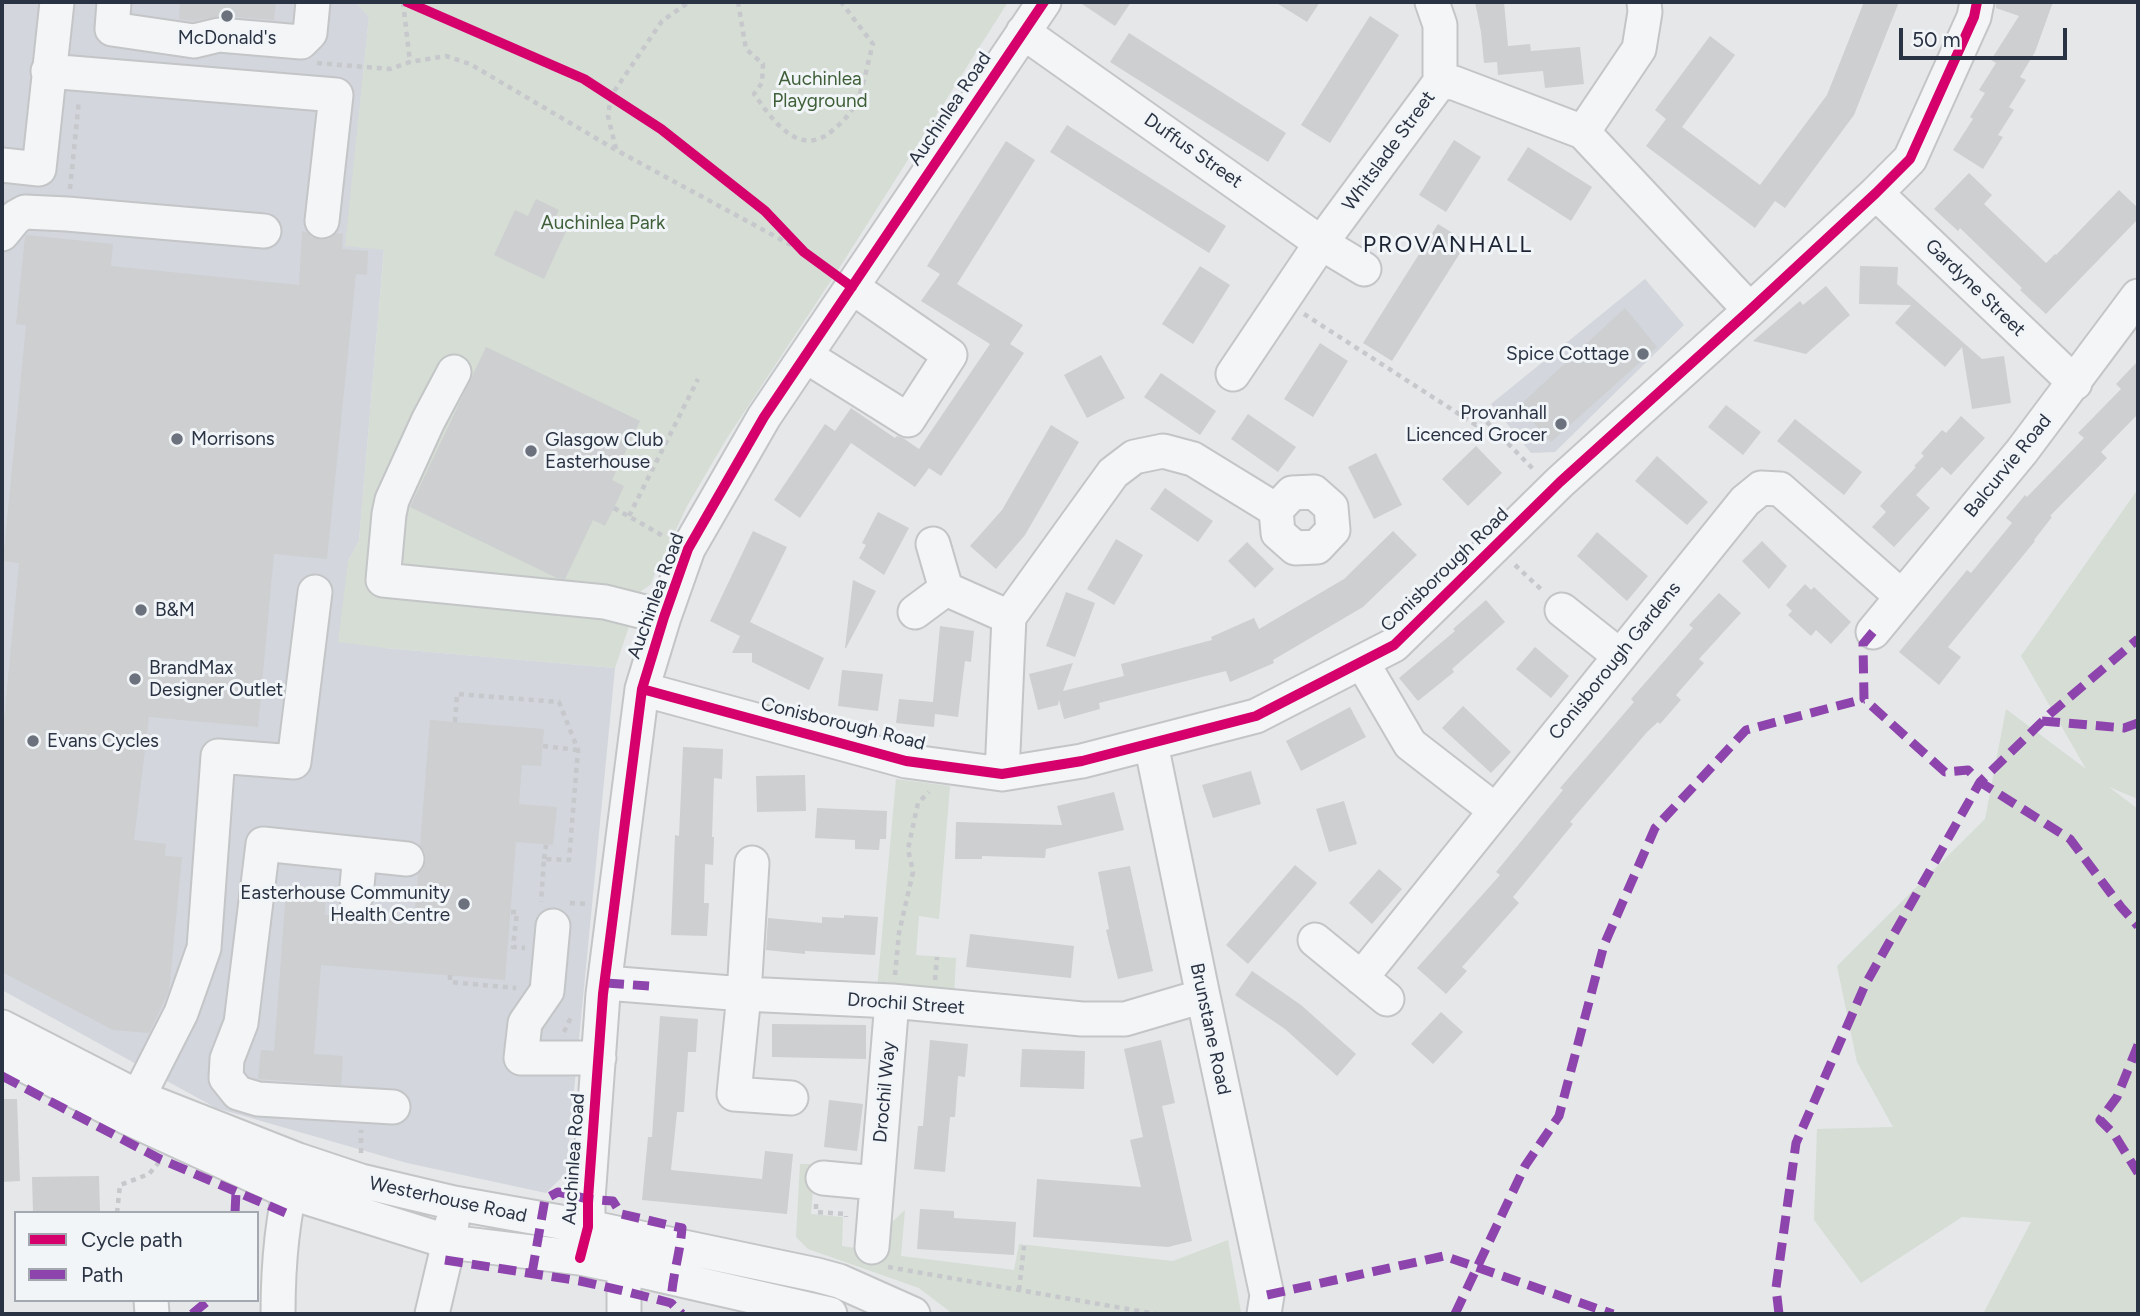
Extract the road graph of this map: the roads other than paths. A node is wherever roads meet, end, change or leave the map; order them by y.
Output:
1 (57, 2) edge
2 (114, 2) edge
3 (313, 2) edge
4 (1044, 2) edge
5 (1432, 2) edge
6 (1644, 2) edge
7 (1977, 2) edge
8 (1023, 32) junction
9 (48, 71) junction
10 (1440, 82) junction
11 (1583, 132) junction
12 (2, 165) edge
13 (1875, 193) junction
14 (322, 221) dead end
15 (264, 230) dead end
16 (2, 234) edge
17 (1321, 243) junction
18 (1364, 269) dead end
19 (852, 287) junction
20 (2138, 296) edge
21 (1750, 310) junction
22 (806, 356) junction
23 (454, 372) dead end
24 (1233, 374) dead end
25 (2074, 383) junction
26 (1276, 510) dead end
27 (933, 544) dead end
28 (946, 589) junction
29 (315, 592) dead end
30 (1901, 596) junction
31 (1562, 610) road end
32 (915, 612) dead end
33 (664, 617) junction
34 (1009, 617) junction
35 (1873, 632) dead end
36 (1620, 656) junction
37 (1362, 662) junction
38 (642, 689) junction
39 (1152, 744) junction
40 (1002, 774) junction
41 (1495, 810) junction
42 (360, 854) junction
43 (407, 859) dead end
44 (752, 863) dead end
45 (356, 896) dead end
46 (544, 926) road end
47 (1315, 940) dead end
48 (1361, 978) junction
49 (606, 983) junction
50 (744, 994) junction
51 (1203, 996) junction
52 (1387, 999) dead end
53 (892, 1002) junction
54 (2, 1027) edge
55 (2, 1054) edge
56 (600, 1058) junction
57 (791, 1098) dead end
58 (377, 1106) road end
59 (133, 1108) junction
60 (298, 1160) junction
61 (823, 1178) dead end
62 (877, 1183) junction
63 (289, 1192) junction
64 (454, 1203) junction
65 (449, 1242) junction
66 (584, 1243) junction
67 (627, 1252) junction
68 (877, 1256) road end
69 (278, 1314) edge
70 (432, 1314) edge
71 (624, 1314) edge
72 (830, 1314) edge
73 (913, 1314) edge
74 (1264, 1314) edge

1 - 9 street
2 - 3 street
4 - 8 street, Auchinlea Road
5 - 10 street
6 - 11 street
7 - 13 street, Conisborough Road
8 - 17 street, Duffus Street
8 - 19 street, Auchinlea Road
9 - 12 street
9 - 14 street
10 - 11 street, Whitslade Street
10 - 17 street, Whitslade Street
11 - 21 street, Whitslade Street
13 - 21 street, Conisborough Road
13 - 25 street, Gardyne Street
15 - 16 street
17 - 18 street, Duffus Street
17 - 24 street, Whitslade Street
19 - 22 street, Auchinlea Road
19 - 22 street
20 - 25 street, Balcurvie Road
21 - 37 street, Conisborough Road
22 - 33 street, Auchinlea Road
23 - 33 street
25 - 30 street, Balcurvie Road
26 - 34 street
27 - 28 street
28 - 32 street
28 - 34 street
29 - 59 street
30 - 35 street, Balcurvie Road
30 - 36 street, Conisborough Gardens
31 - 36 street
33 - 38 street, Auchinlea Road
34 - 40 street
36 - 41 street, Conisborough Gardens
37 - 39 street, Conisborough Road
37 - 41 street
38 - 40 street, Conisborough Road
38 - 49 street, Auchinlea Road
39 - 40 street, Conisborough Road
39 - 51 street, Brunstane Road
41 - 48 street, Conisborough Gardens
42 - 43 street
42 - 45 street
42 - 58 street
44 - 50 street
46 - 56 street
47 - 48 street
48 - 52 street
49 - 50 street, Drochil Street
49 - 56 street, Auchinlea Road
50 - 53 street, Drochil Street
50 - 57 street
51 - 53 street, Drochil Street
51 - 74 street, Brunstane Road
53 - 62 street, Drochil Way
54 - 59 street, Westerhouse Road
55 - 59 street, Westerhouse Road
56 - 66 street, Auchinlea Road
59 - 60 street, Westerhouse Road
59 - 63 street, Westerhouse Road
60 - 63 street
60 - 64 street, Westerhouse Road
61 - 62 street
62 - 68 street, Drochil Way
63 - 65 street, Westerhouse Road
63 - 69 street
64 - 65 street
64 - 66 street, Westerhouse Road
65 - 66 street, Westerhouse Road
65 - 70 street
66 - 67 street, Westerhouse Road
67 - 71 street
67 - 72 street, Westerhouse Road
67 - 73 street, Westerhouse Road

